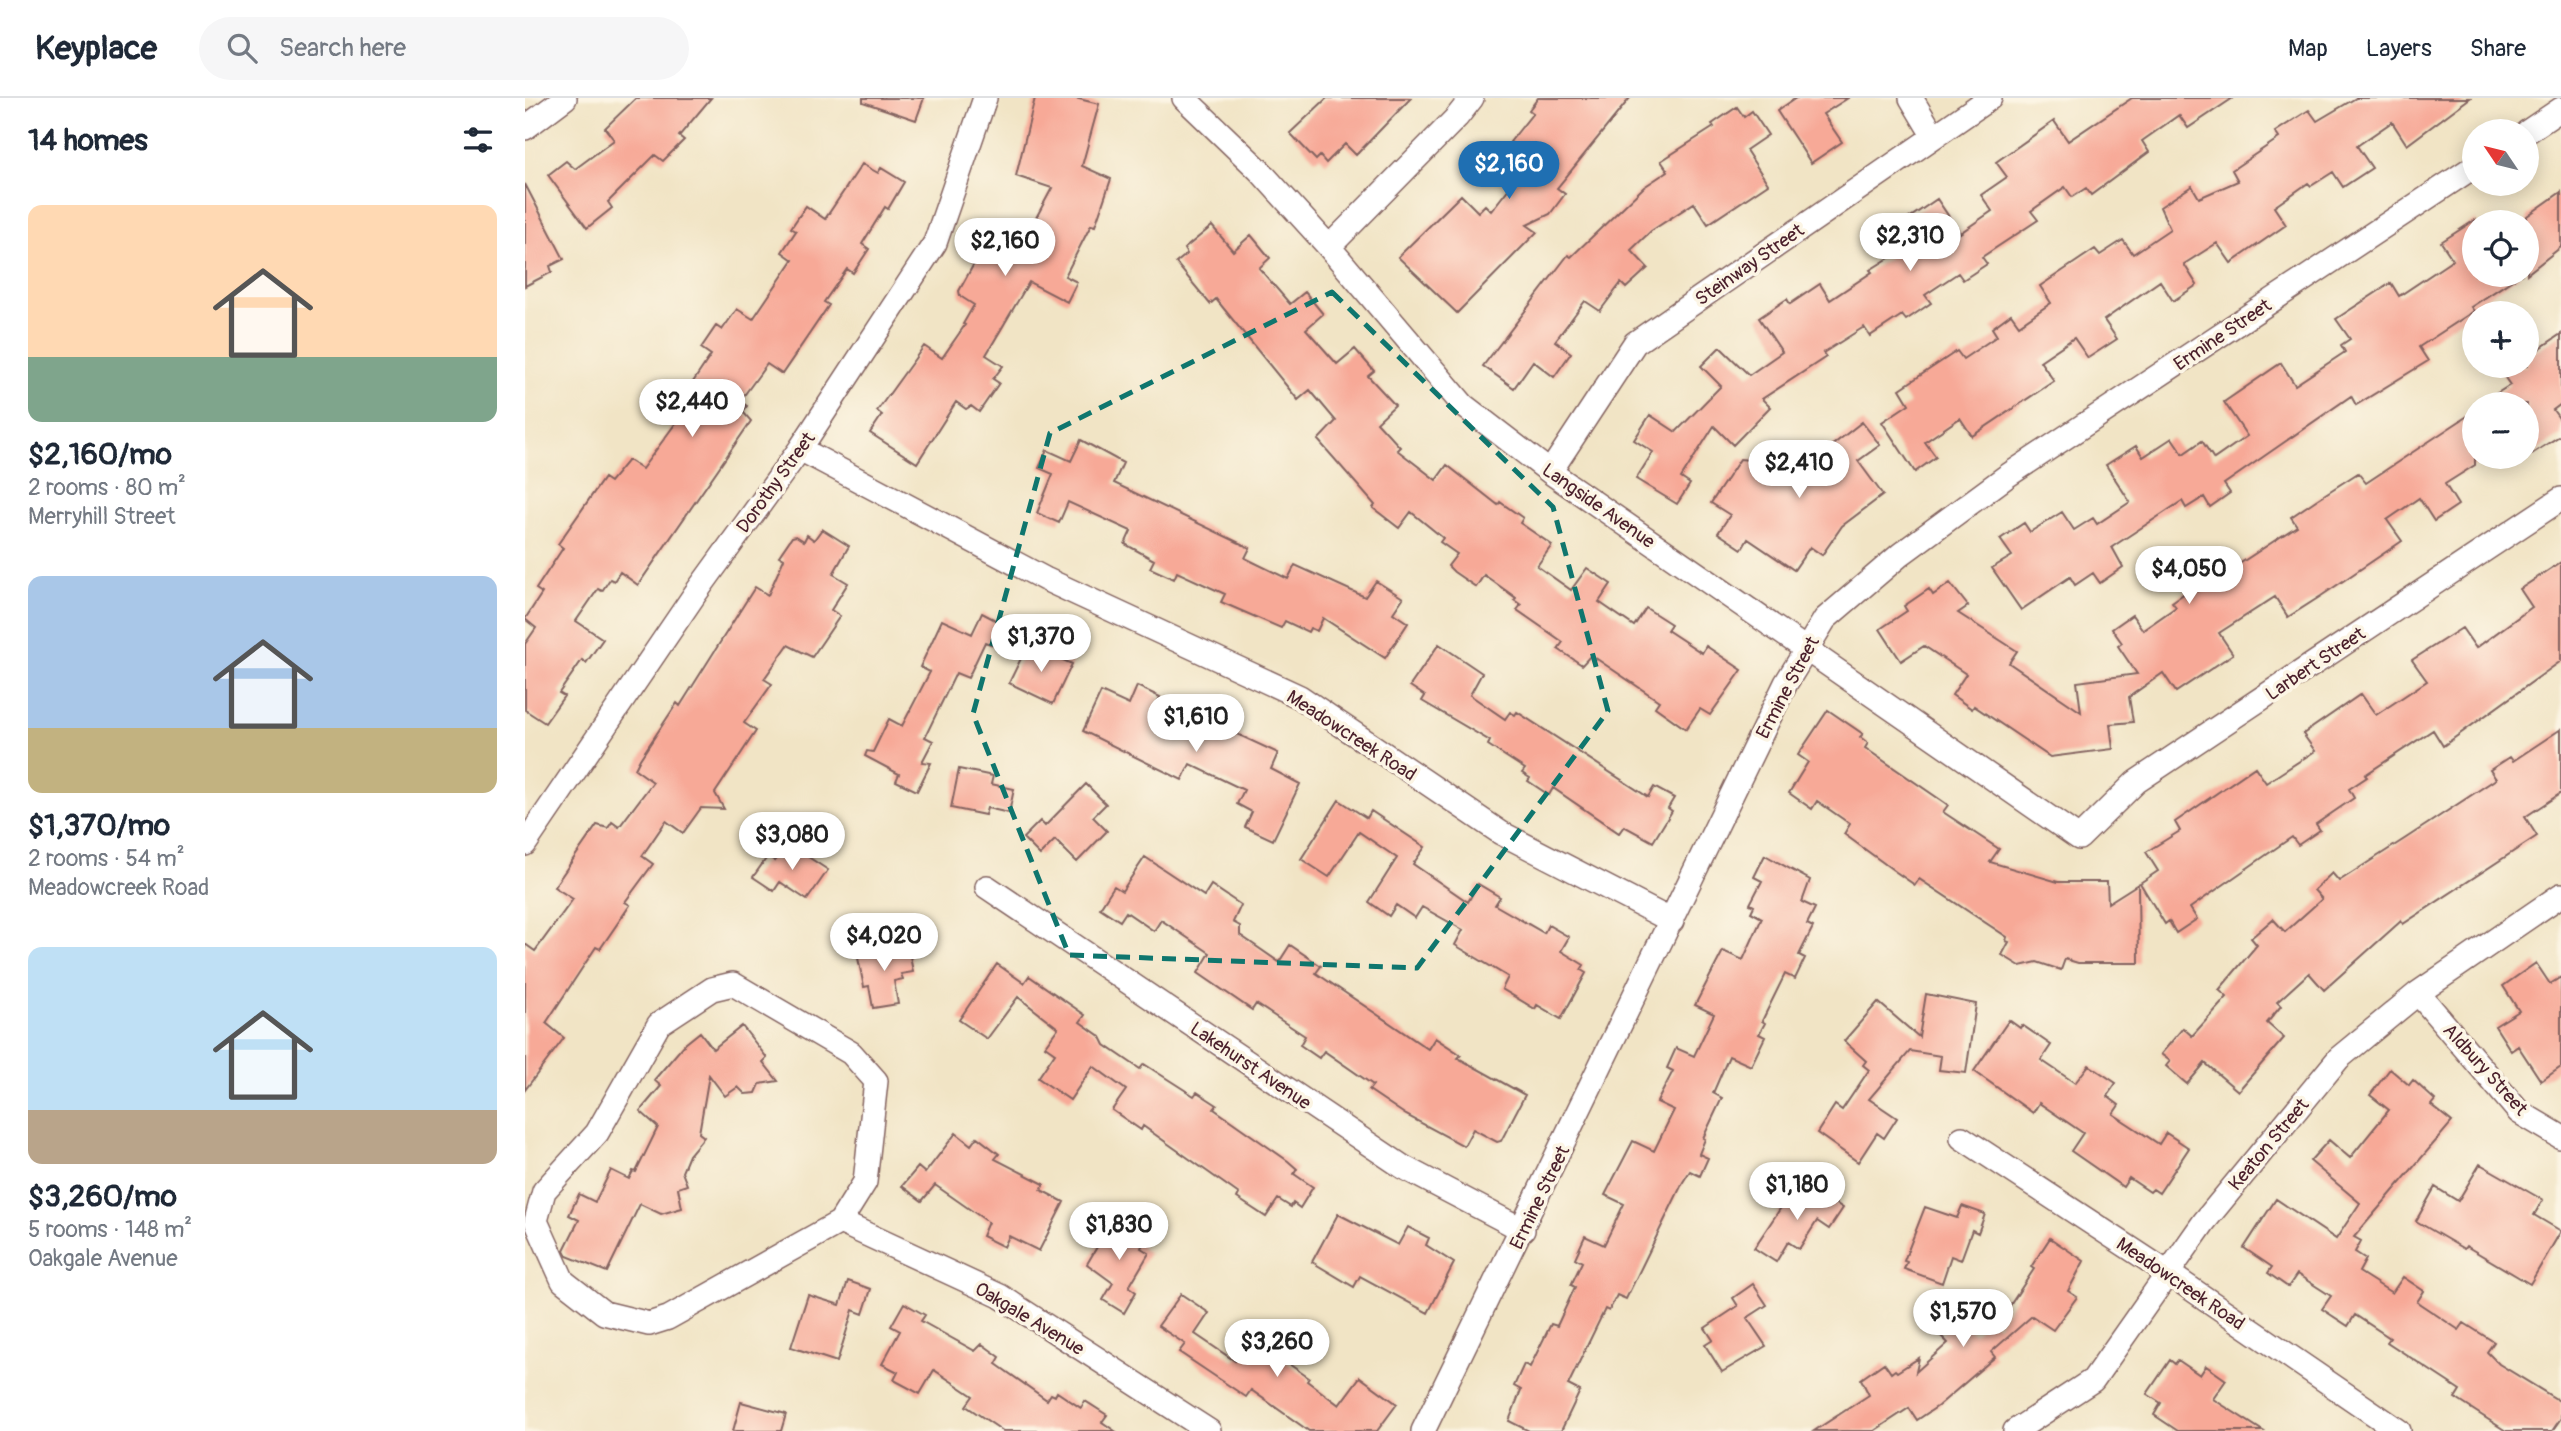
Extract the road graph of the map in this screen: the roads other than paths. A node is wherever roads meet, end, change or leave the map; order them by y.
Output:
1 (565, 98) edge
2 (985, 98) edge
3 (1472, 98) edge
4 (1911, 98) edge
5 (1990, 98) edge
6 (1194, 101) edge
7 (2561, 109) edge
8 (2539, 124) edge
9 (525, 128) edge
10 (1933, 135) junction
11 (2462, 175) edge
12 (1329, 247) junction
13 (800, 449) junction
14 (1551, 472) junction
15 (2561, 499) edge
16 (1806, 648) junction
17 (2078, 838) joint
18 (525, 844) edge
19 (987, 887) dead end
20 (2561, 895) edge
21 (1672, 921) junction
22 (2418, 993) junction
23 (2561, 1137) edge
24 (1962, 1138) dead end
25 (841, 1222) junction
26 (1523, 1230) junction
27 (2168, 1273) junction
28 (1209, 1431) edge
29 (1423, 1431) edge
30 (2015, 1431) edge
31 (2399, 1431) edge

1 - 9 street
2 - 13 street, Dorothy Street
3 - 12 street
4 - 10 street
5 - 10 street, Steinway Street
6 - 12 street, Langside Avenue
7 - 8 street
10 - 14 street, Steinway Street
11 - 16 street, Ermine Street
12 - 14 street, Langside Avenue
13 - 18 street, Dorothy Street
13 - 21 street, Meadowcreek Road
14 - 16 street, Langside Avenue
15 - 17 street, Larbert Street
16 - 17 street, Langside Avenue
16 - 21 street, Ermine Street
19 - 26 street, Lakehurst Avenue
20 - 22 street, Keaton Street
21 - 26 street, Ermine Street
22 - 23 street, Aldbury Street
22 - 27 street, Keaton Street
24 - 27 street, Meadowcreek Road
25 - 25 street
25 - 28 street, Oakgale Avenue
26 - 29 street, Ermine Street
27 - 30 street, Keaton Street
27 - 31 street, Meadowcreek Road

